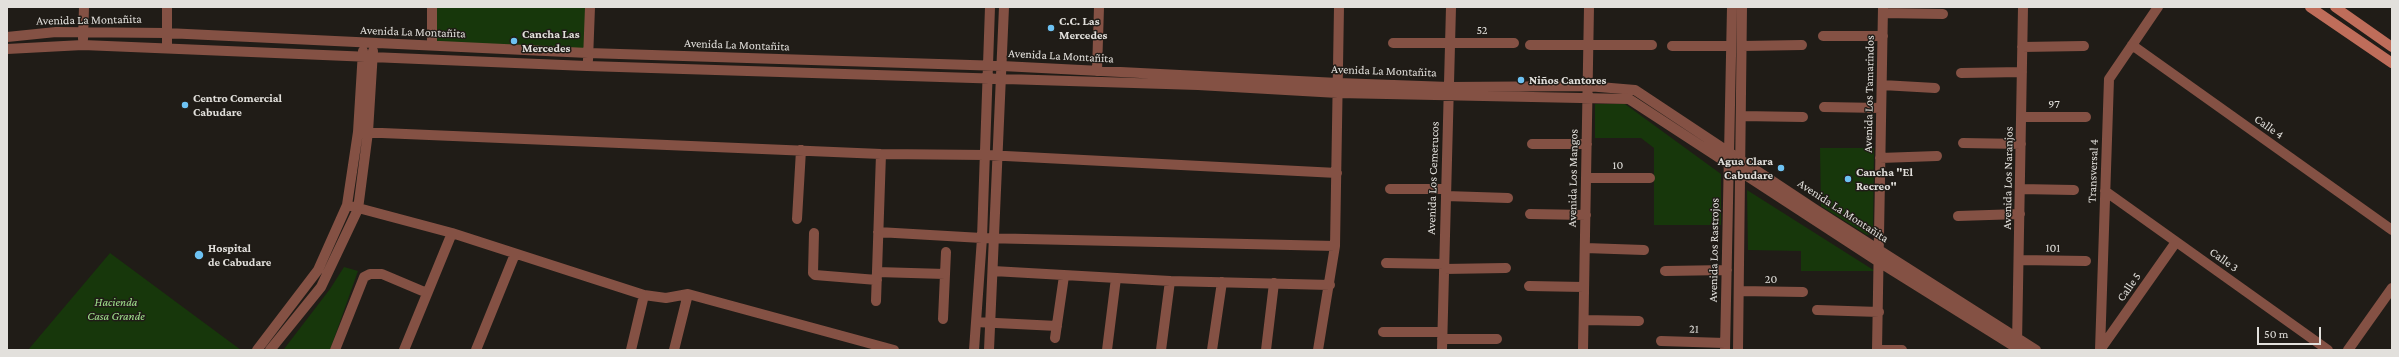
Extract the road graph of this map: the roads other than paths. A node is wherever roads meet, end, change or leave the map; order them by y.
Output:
1 (84, 7) edge
2 (167, 7) edge
3 (432, 7) edge
4 (590, 7) edge
5 (990, 7) edge
6 (1004, 7) edge
7 (1099, 7) edge
8 (1339, 7) edge
9 (1451, 7) edge
10 (1589, 7) edge
11 (1732, 7) edge
12 (1742, 7) edge
13 (2023, 7) edge
14 (2158, 7) edge
15 (2310, 7) edge
16 (2335, 7) edge
17 (1883, 10) edge
18 (1943, 14) dead end
19 (83, 32) junction
20 (166, 33) junction
21 (1823, 36) dead end
22 (1883, 36) junction
23 (7, 37) edge
24 (363, 43) junction
25 (373, 43) junction
26 (1394, 43) dead end
27 (1514, 43) dead end
28 (1450, 44) junction
29 (1589, 44) junction
30 (1652, 44) dead end
31 (83, 45) junction
32 (432, 45) junction
33 (1530, 45) dead end
34 (1802, 45) dead end
35 (2132, 45) junction
36 (1672, 46) dead end
37 (1731, 46) junction
38 (1742, 46) junction
39 (2084, 46) dead end
40 (2022, 47) junction
41 (2392, 47) edge
42 (167, 48) junction
43 (7, 49) edge
44 (588, 54) junction
45 (362, 56) junction
46 (373, 56) junction
47 (2392, 63) edge
48 (587, 66) junction
49 (988, 66) junction
50 (1002, 66) junction
51 (1097, 71) junction
52 (2022, 72) junction
53 (1961, 73) dead end
54 (987, 78) junction
55 (1002, 78) junction
56 (1882, 85) junction
57 (1338, 88) junction
58 (1935, 88) dead end
59 (1449, 91) junction
60 (1587, 91) junction
61 (1824, 107) dead end
62 (1881, 108) junction
63 (1741, 116) junction
64 (1803, 117) dead end
65 (2022, 117) junction
66 (2086, 117) dead end
67 (363, 132) junction
68 (1963, 143) dead end
69 (1532, 144) dead end
70 (1587, 144) junction
71 (2021, 144) junction
72 (801, 150) junction
73 (1730, 151) junction
74 (881, 154) junction
75 (986, 155) junction
76 (998, 156) junction
77 (1937, 156) dead end
78 (1880, 158) junction
79 (1742, 159) junction
80 (1730, 164) junction
81 (1741, 171) junction
82 (1337, 173) junction
83 (1586, 178) junction
84 (1650, 178) dead end
85 (1390, 189) dead end
86 (2020, 189) junction
87 (2074, 190) dead end
88 (2105, 191) junction
89 (1446, 193) junction
90 (1508, 198) dead end
91 (347, 205) junction
92 (358, 209) junction
93 (1530, 214) dead end
94 (2020, 214) junction
95 (1586, 215) junction
96 (1958, 216) dead end
97 (798, 218) dead end
98 (2392, 230) edge
99 (878, 232) junction
100 (452, 233) junction
101 (814, 233) dead end
102 (982, 238) junction
103 (995, 238) junction
104 (2176, 242) junction
105 (1335, 246) junction
106 (1585, 248) junction
107 (1644, 250) dead end
108 (1879, 250) junction
109 (946, 252) dead end
110 (515, 254) junction
111 (2020, 260) junction
112 (1879, 262) junction
113 (2086, 262) dead end
114 (1386, 263) dead end
115 (1444, 266) junction
116 (1506, 268) dead end
117 (1727, 270) junction
118 (993, 271) junction
119 (1665, 271) dead end
120 (945, 274) junction
121 (877, 276) junction
122 (1064, 276) junction
123 (1116, 278) junction
124 (1170, 281) junction
125 (1222, 282) junction
126 (1274, 283) junction
127 (1330, 284) junction
128 (1529, 286) dead end
129 (1584, 287) junction
130 (2392, 288) edge
131 (1739, 291) junction
132 (1803, 292) dead end
133 (427, 293) junction
134 (688, 294) junction
135 (644, 295) junction
136 (876, 301) dead end
137 (1818, 310) dead end
138 (1878, 312) junction
139 (943, 319) dead end
140 (1584, 320) junction
141 (1638, 321) dead end
142 (976, 322) junction
143 (990, 323) junction
144 (1057, 326) junction
145 (1382, 332) dead end
146 (1442, 335) junction
147 (1055, 338) dead end
148 (1497, 339) dead end
149 (1661, 341) dead end
150 (1725, 346) edge
151 (2018, 347) edge
152 (2101, 348) edge
153 (257, 350) edge
154 (270, 350) edge
155 (335, 350) edge
156 (404, 350) edge
157 (476, 350) edge
158 (631, 350) edge
159 (674, 350) edge
160 (894, 350) edge
161 (974, 350) edge
162 (989, 350) edge
163 (1106, 350) edge
164 (1161, 350) edge
165 (1212, 350) edge
166 (1266, 350) edge
167 (1318, 350) edge
168 (1442, 350) edge
169 (1583, 350) edge
170 (1738, 350) edge
171 (1877, 350) edge
172 (1902, 350) edge
173 (2036, 350) edge
174 (2328, 350) edge
175 (2348, 350) edge

1 - 19 street
2 - 20 street
3 - 32 street
4 - 44 street
5 - 49 street
6 - 50 street
7 - 51 street
8 - 57 street
9 - 28 street, Avenida Los Cemerucos
10 - 29 street, Avenida Los Mangos
11 - 37 street, Avenida Los Rastrojos
12 - 38 street
13 - 40 street, Avenida Los Naranjos
14 - 35 street, Transversal 4
15 - 47 street
16 - 41 street
17 - 18 street
17 - 22 street, Avenida Los Tamarindos
19 - 20 street, Avenida La Montañita
19 - 23 street, Avenida La Montañita
19 - 31 street
20 - 24 street, Avenida La Montañita
20 - 42 street
21 - 22 street
22 - 56 street, Avenida Los Tamarindos
24 - 25 street, Avenida La Montañita
24 - 45 street
25 - 32 street, Avenida La Montañita
25 - 46 street
26 - 28 street, 52
27 - 28 street, 52
28 - 59 street, Avenida Los Cemerucos
29 - 30 street
29 - 33 street
29 - 60 street, Avenida Los Mangos
31 - 42 street, Avenida La Montañita
31 - 43 street, Avenida La Montañita
32 - 44 street, Avenida La Montañita
34 - 38 street
35 - 88 street, Transversal 4
35 - 98 street, Calle 4
36 - 37 street
37 - 73 street, Avenida Los Rastrojos
38 - 63 street
39 - 40 street
40 - 52 street, Avenida Los Naranjos
42 - 45 street, Avenida La Montañita
44 - 48 street
44 - 49 street, Avenida La Montañita
45 - 46 street, Avenida La Montañita
45 - 67 street
46 - 48 street, Avenida La Montañita
46 - 67 street
48 - 54 street, Avenida La Montañita
49 - 50 street, Avenida La Montañita
49 - 54 street
50 - 51 street, Avenida La Montañita
50 - 55 street
51 - 57 street, Avenida La Montañita
52 - 53 street
52 - 65 street, Avenida Los Naranjos
54 - 55 street, Avenida La Montañita
54 - 75 street
55 - 57 street, Avenida La Montañita
55 - 76 street
56 - 58 street
56 - 62 street, Avenida Los Tamarindos
57 - 59 street, Avenida La Montañita
57 - 82 street
59 - 60 street, Avenida La Montañita
59 - 89 street, Avenida Los Cemerucos
60 - 70 street, Avenida Los Mangos
60 - 73 street, Avenida La Montañita
60 - 80 street, Avenida La Montañita
61 - 62 street
62 - 78 street, Avenida Los Tamarindos
63 - 64 street
63 - 79 street
65 - 66 street, 97
65 - 71 street, Avenida Los Naranjos
67 - 72 street
67 - 91 street
67 - 92 street
68 - 71 street
69 - 70 street
70 - 83 street, Avenida Los Mangos
71 - 86 street, Avenida Los Naranjos
72 - 74 street
72 - 97 street
73 - 79 street, Avenida La Montañita
73 - 80 street, Avenida Los Rastrojos
74 - 75 street
74 - 99 street
75 - 76 street
75 - 102 street
76 - 82 street
76 - 103 street
77 - 78 street
78 - 108 street, Avenida Los Tamarindos
79 - 81 street
79 - 108 street, Avenida La Montañita
80 - 81 street, Avenida La Montañita
80 - 117 street, Avenida Los Rastrojos
81 - 112 street, Avenida La Montañita
81 - 131 street
82 - 105 street
83 - 84 street, 10
83 - 95 street, Avenida Los Mangos
85 - 89 street
86 - 87 street
86 - 94 street, Avenida Los Naranjos
88 - 104 street, Calle 3
88 - 152 street, Transversal 4
89 - 90 street
89 - 115 street, Avenida Los Cemerucos
91 - 92 street
91 - 153 street
92 - 100 street
92 - 154 street
93 - 95 street
94 - 96 street
94 - 111 street, Avenida Los Naranjos
95 - 106 street, Avenida Los Mangos
99 - 102 street
99 - 121 street
100 - 110 street
100 - 133 street
101 - 121 street
102 - 103 street
102 - 142 street
103 - 105 street
103 - 118 street
104 - 152 street, Calle 5
104 - 174 street, Calle 3
105 - 127 street
106 - 107 street
106 - 129 street, Avenida Los Mangos
108 - 112 street, Avenida Los Tamarindos
108 - 151 street, Avenida La Montañita
109 - 120 street
110 - 135 street
110 - 157 street
111 - 113 street, 101
111 - 151 street, Avenida Los Naranjos
112 - 138 street, Avenida Los Tamarindos
112 - 151 street, Avenida La Montañita
114 - 115 street
115 - 116 street
115 - 146 street, Avenida Los Cemerucos
117 - 119 street
117 - 150 street, Avenida Los Rastrojos
118 - 122 street
118 - 143 street
120 - 121 street
120 - 139 street
121 - 136 street
122 - 123 street
122 - 144 street
123 - 124 street
123 - 163 street
124 - 125 street
124 - 164 street
125 - 126 street
125 - 165 street
126 - 127 street
126 - 166 street
127 - 167 street
128 - 129 street
129 - 140 street, Avenida Los Mangos
130 - 175 street
131 - 132 street, 20
131 - 170 street
133 - 155 street
133 - 156 street
134 - 135 street
134 - 159 street
134 - 160 street
135 - 158 street
137 - 138 street
138 - 171 street, Avenida Los Tamarindos
140 - 141 street
140 - 169 street, Avenida Los Mangos
142 - 143 street
142 - 161 street
143 - 144 street
143 - 162 street
144 - 147 street
145 - 146 street
146 - 148 street
146 - 168 street, Avenida Los Cemerucos
149 - 150 street, 21
151 - 173 street, Avenida La Montañita
171 - 172 street

